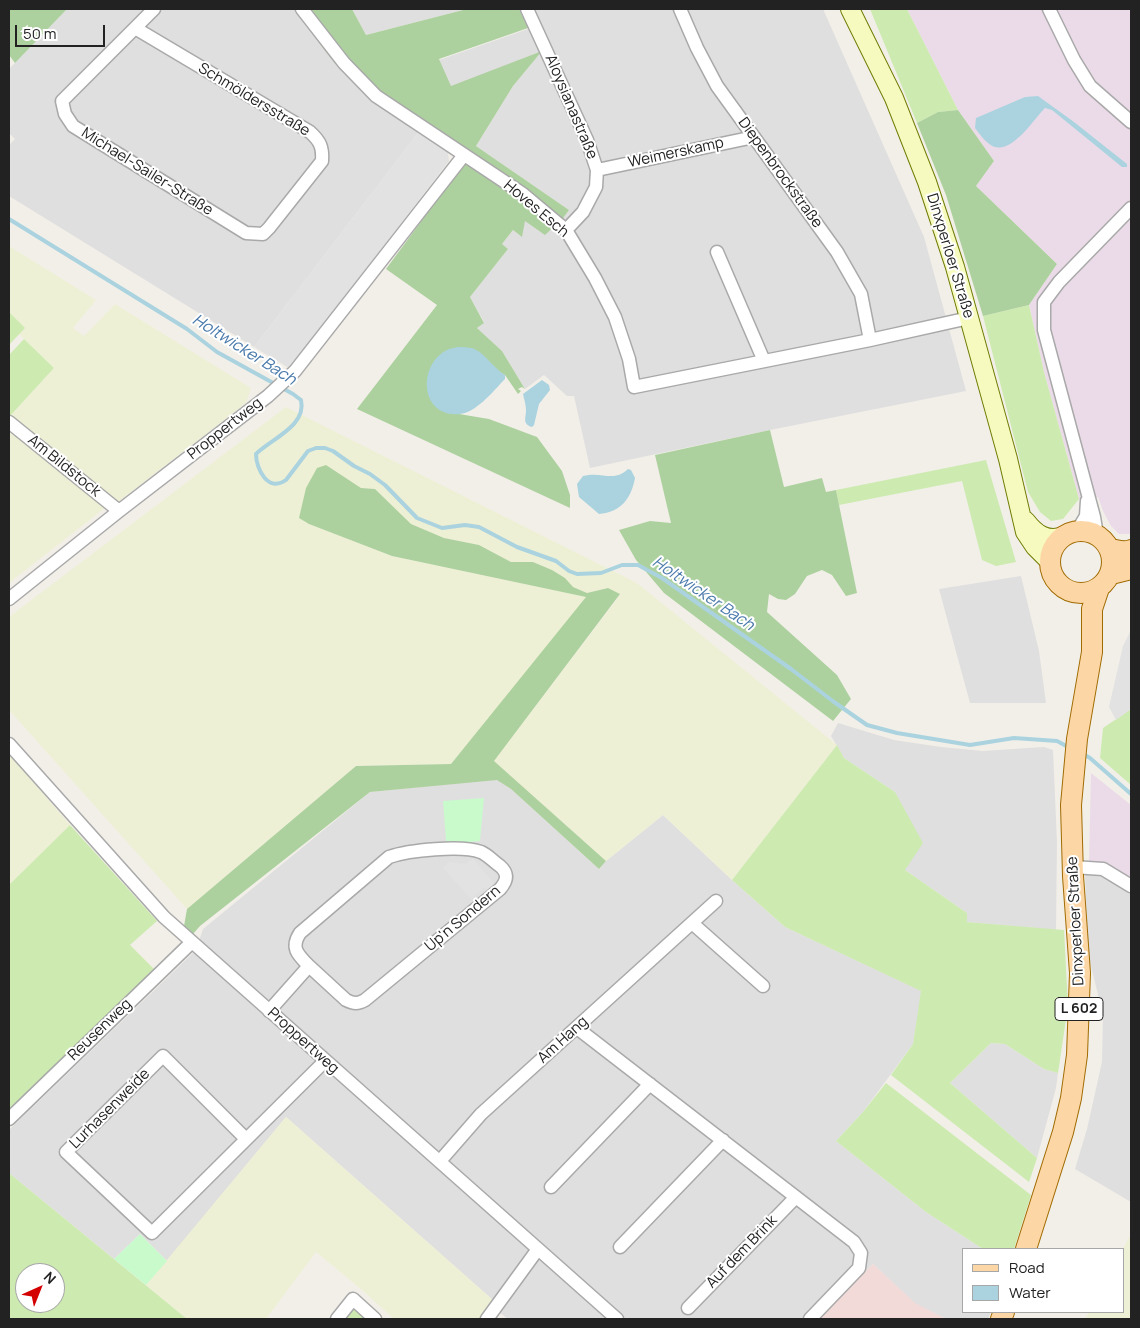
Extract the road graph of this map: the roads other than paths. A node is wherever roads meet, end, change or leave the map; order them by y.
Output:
1 (154, 9) edge
2 (302, 9) edge
3 (527, 9) edge
4 (680, 9) edge
5 (850, 9) edge
6 (1049, 9) edge
7 (135, 28) junction
8 (1131, 122) edge
9 (754, 137) junction
10 (464, 155) junction
11 (597, 170) junction
12 (1131, 208) edge
13 (566, 230) junction
14 (255, 235) joint
15 (717, 252) dead end
16 (969, 318) junction
17 (870, 340) junction
18 (764, 361) junction
19 (9, 422) edge
20 (1088, 496) junction
21 (119, 510) junction
22 (1021, 514) junction
23 (1070, 534) junction
24 (1103, 542) junction
25 (1131, 550) edge
26 (1050, 562) junction
27 (1131, 569) edge
28 (1105, 581) junction
29 (1073, 593) junction
30 (9, 599) edge
31 (1087, 676) junction
32 (9, 744) edge
33 (1073, 867) junction
34 (1131, 886) edge
35 (716, 901) dead end
36 (692, 923) junction
37 (192, 942) junction
38 (309, 966) junction
39 (763, 986) dead end
40 (269, 1011) junction
41 (577, 1028) junction
42 (325, 1061) junction
43 (650, 1084) junction
44 (9, 1119) edge
45 (246, 1139) junction
46 (723, 1140) junction
47 (440, 1161) junction
48 (551, 1187) dead end
49 (796, 1197) junction
50 (620, 1247) dead end
51 (538, 1248) junction
52 (1026, 1248) edge
53 (688, 1308) dead end
54 (337, 1319) edge
55 (375, 1319) edge
56 (487, 1319) edge
57 (617, 1319) edge
58 (810, 1319) edge

1 - 7 street, Michael-Sailer-Straße
2 - 10 street, Hoves Esch
3 - 11 street, Aloysianastraße
4 - 9 street, Diepenbrockstraße
5 - 16 main road, Dinxperloer Straße
6 - 8 street
7 - 14 street, Schmöldersstraße
7 - 14 street, Michael-Sailer-Straße
9 - 11 street, Weimerskamp
9 - 17 street, Diepenbrockstraße
10 - 13 street, Hoves Esch
10 - 21 street, Proppertweg
11 - 13 street, Aloysianastraße
12 - 20 street
13 - 18 street, Hoves Esch
15 - 18 street
16 - 17 street, Hoves Esch
16 - 22 main road, Dinxperloer Straße
17 - 18 street, Hoves Esch
19 - 21 street, Am Bildstock
20 - 23 street
20 - 24 street
21 - 30 street, Proppertweg
22 - 23 main road, Dinxperloer Straße
22 - 26 main road, Dinxperloer Straße
23 - 24 main road
23 - 26 main road
24 - 25 main road
24 - 28 main road
26 - 29 main road
27 - 28 main road
28 - 29 main road
28 - 31 main road, Dinxperloer Straße
29 - 31 main road, Dinxperloer Straße / L 602
31 - 33 main road, Dinxperloer Straße / L 602
32 - 37 street, Proppertweg
33 - 34 street
33 - 52 main road, Dinxperloer Straße / L 602
35 - 36 street, Am Hang
36 - 39 street
36 - 41 street, Am Hang
37 - 40 street, Proppertweg
37 - 44 street, Reusenweg
38 - 38 street, Up'n Sondern
38 - 40 street
40 - 42 street, Proppertweg
41 - 43 street
41 - 47 street, Am Hang
42 - 45 street, Lurhasenweide
42 - 47 street, Proppertweg
43 - 46 street
43 - 48 street
45 - 45 street, Lurhasenweide
46 - 49 street
46 - 50 street
47 - 51 street, Proppertweg
49 - 53 street, Auf dem Brink
49 - 58 street
51 - 56 street
51 - 57 street, Proppertweg
54 - 55 street

